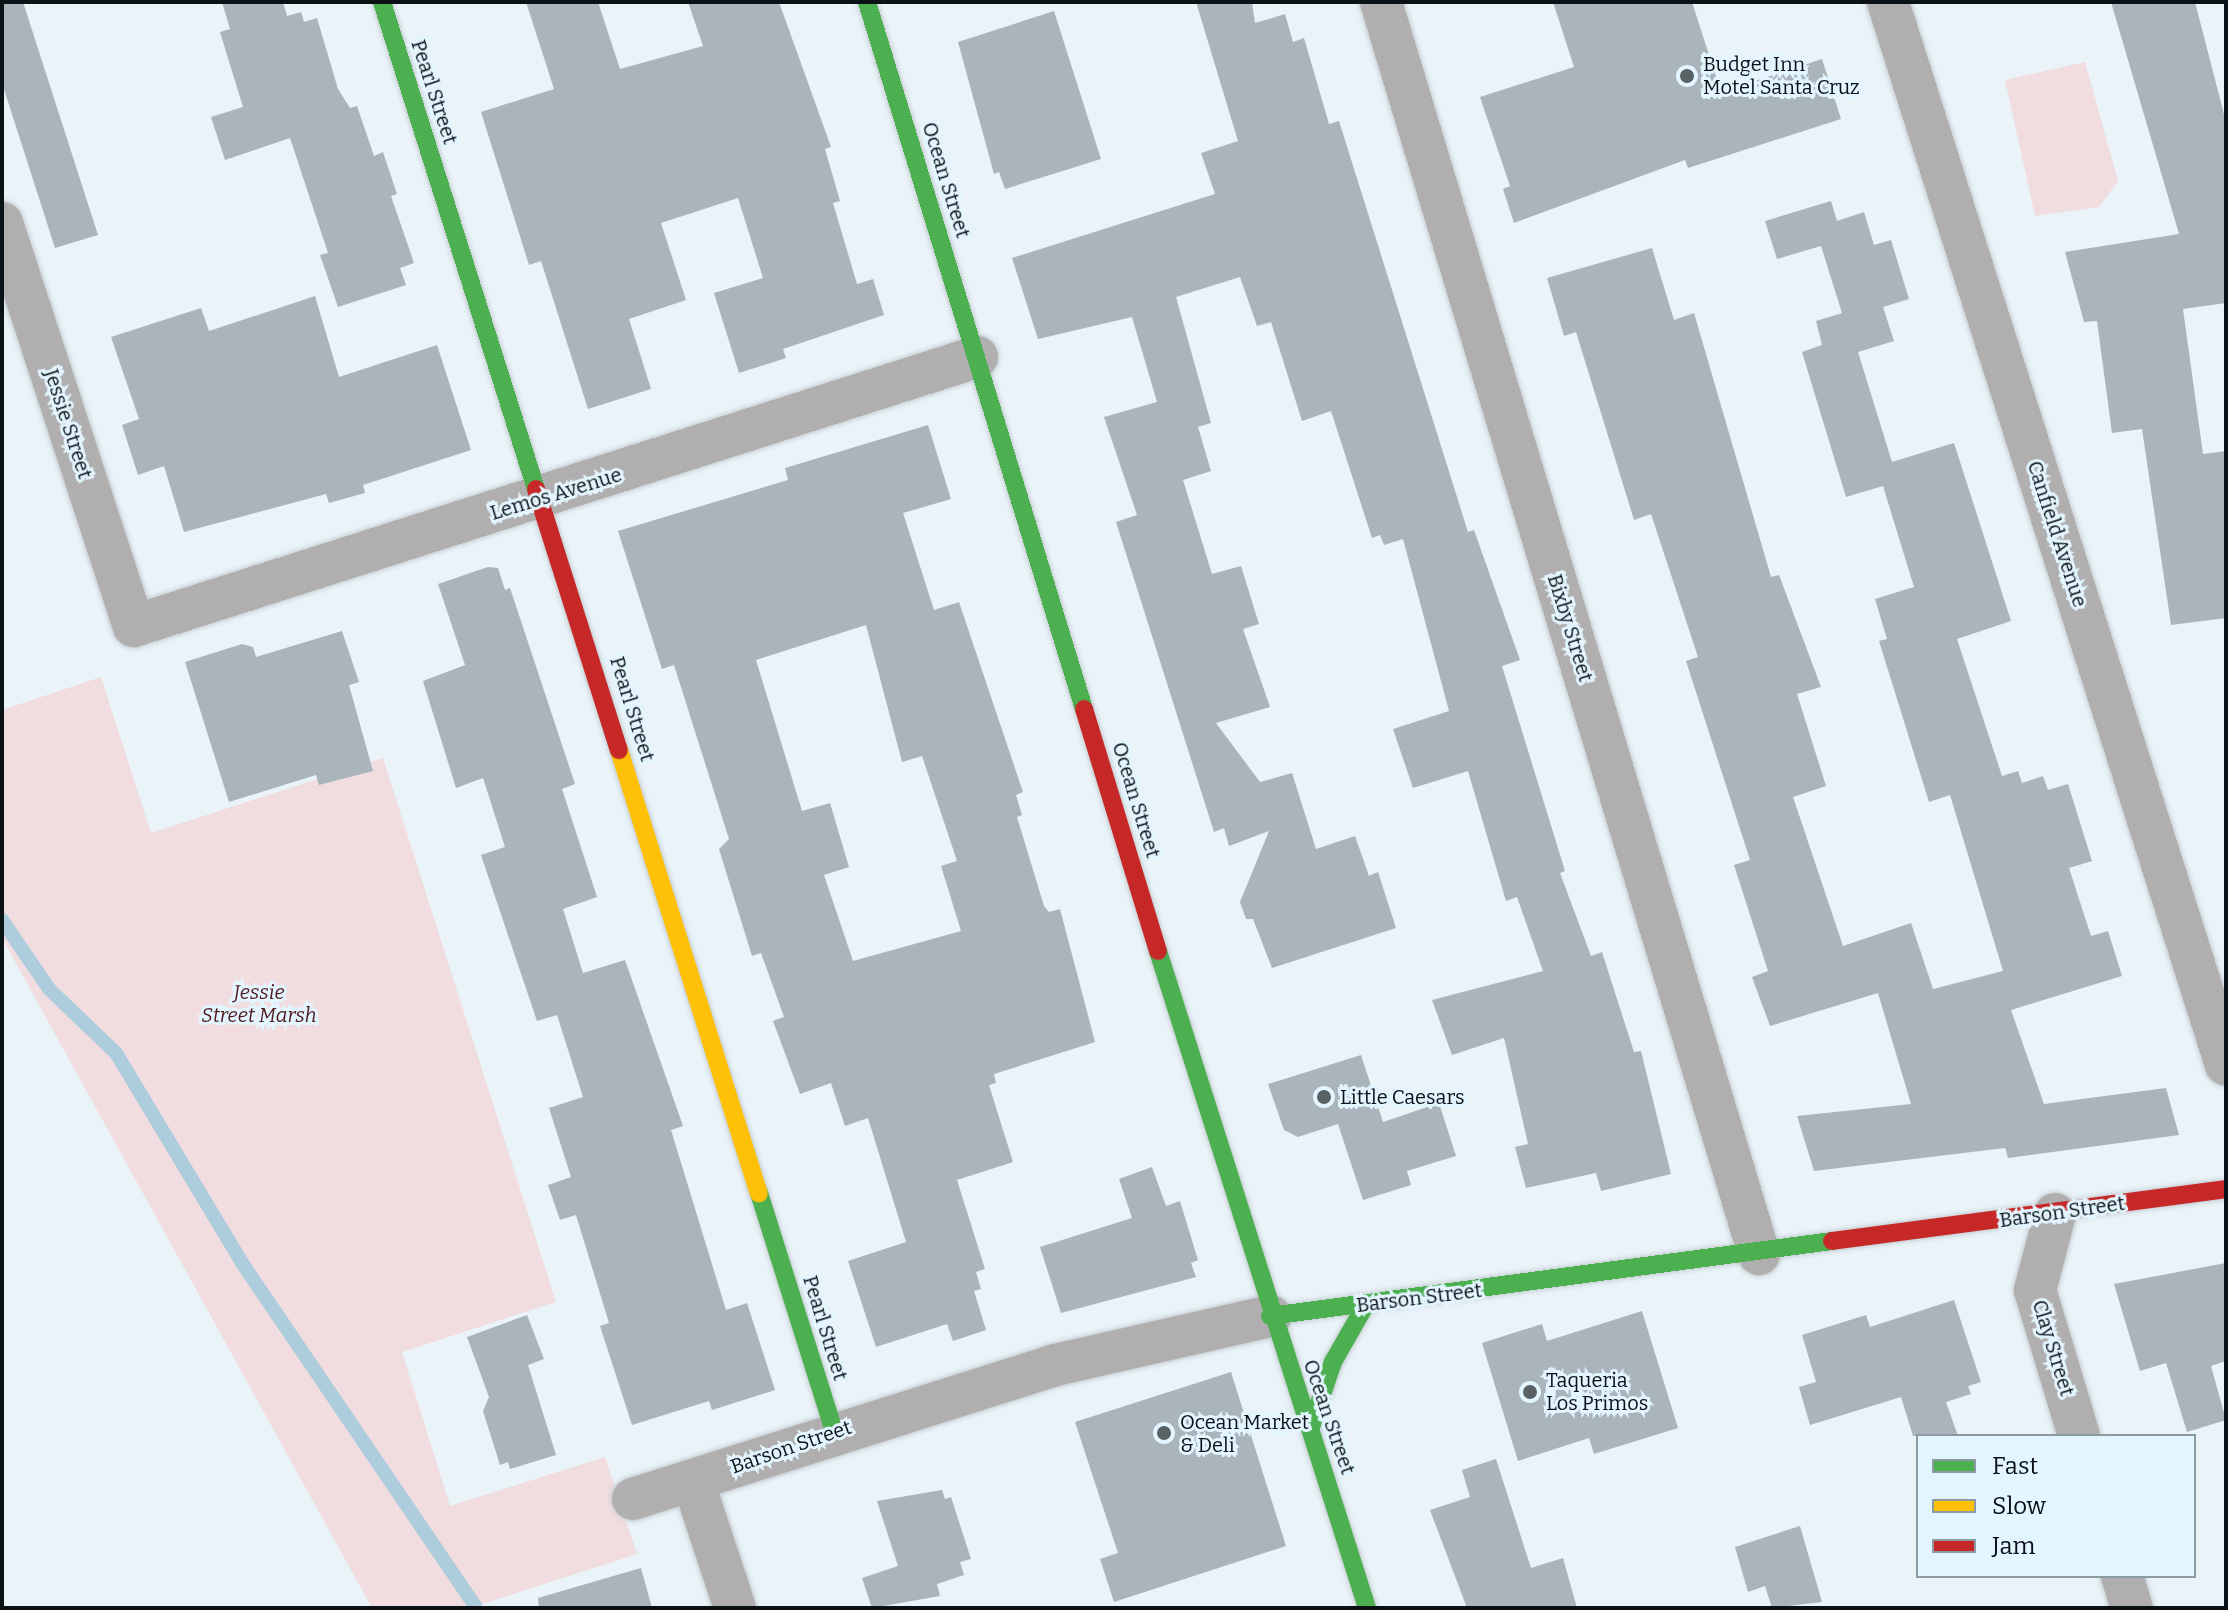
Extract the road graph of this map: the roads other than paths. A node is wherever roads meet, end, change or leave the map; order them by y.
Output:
1 (382, 2) edge
2 (867, 2) edge
3 (1381, 2) edge
4 (1888, 2) edge
5 (2, 223) edge
6 (977, 357) junction
7 (542, 499) junction
8 (134, 626) joint
9 (2226, 1065) edge
10 (2226, 1189) edge
11 (2055, 1214) junction
12 (1759, 1254) junction
13 (1365, 1306) junction
14 (1270, 1316) junction
15 (1312, 1424) junction
16 (834, 1431) junction
17 (2078, 1434) edge
18 (693, 1481) junction
19 (633, 1499) dead end
20 (2123, 1578) edge
21 (735, 1608) edge
22 (1367, 1608) edge
23 (2132, 1608) edge

1 - 7 street, Pearl Street
2 - 6 street, Ocean Street
3 - 12 street, Bixby Street
4 - 9 street, Canfield Avenue
5 - 8 street, Jessie Street
6 - 7 street, Lemos Avenue
6 - 14 street, Ocean Street
7 - 8 street, Lemos Avenue
7 - 16 street, Pearl Street
10 - 11 street, Barson Street
11 - 12 street, Barson Street
11 - 17 street, Clay Street
12 - 13 street, Barson Street
13 - 14 street, Barson Street
13 - 15 street
14 - 15 street, Ocean Street
14 - 16 street, Barson Street
15 - 22 street, Ocean Street
16 - 18 street, Barson Street
18 - 19 street, Barson Street
18 - 21 street
20 - 23 street

